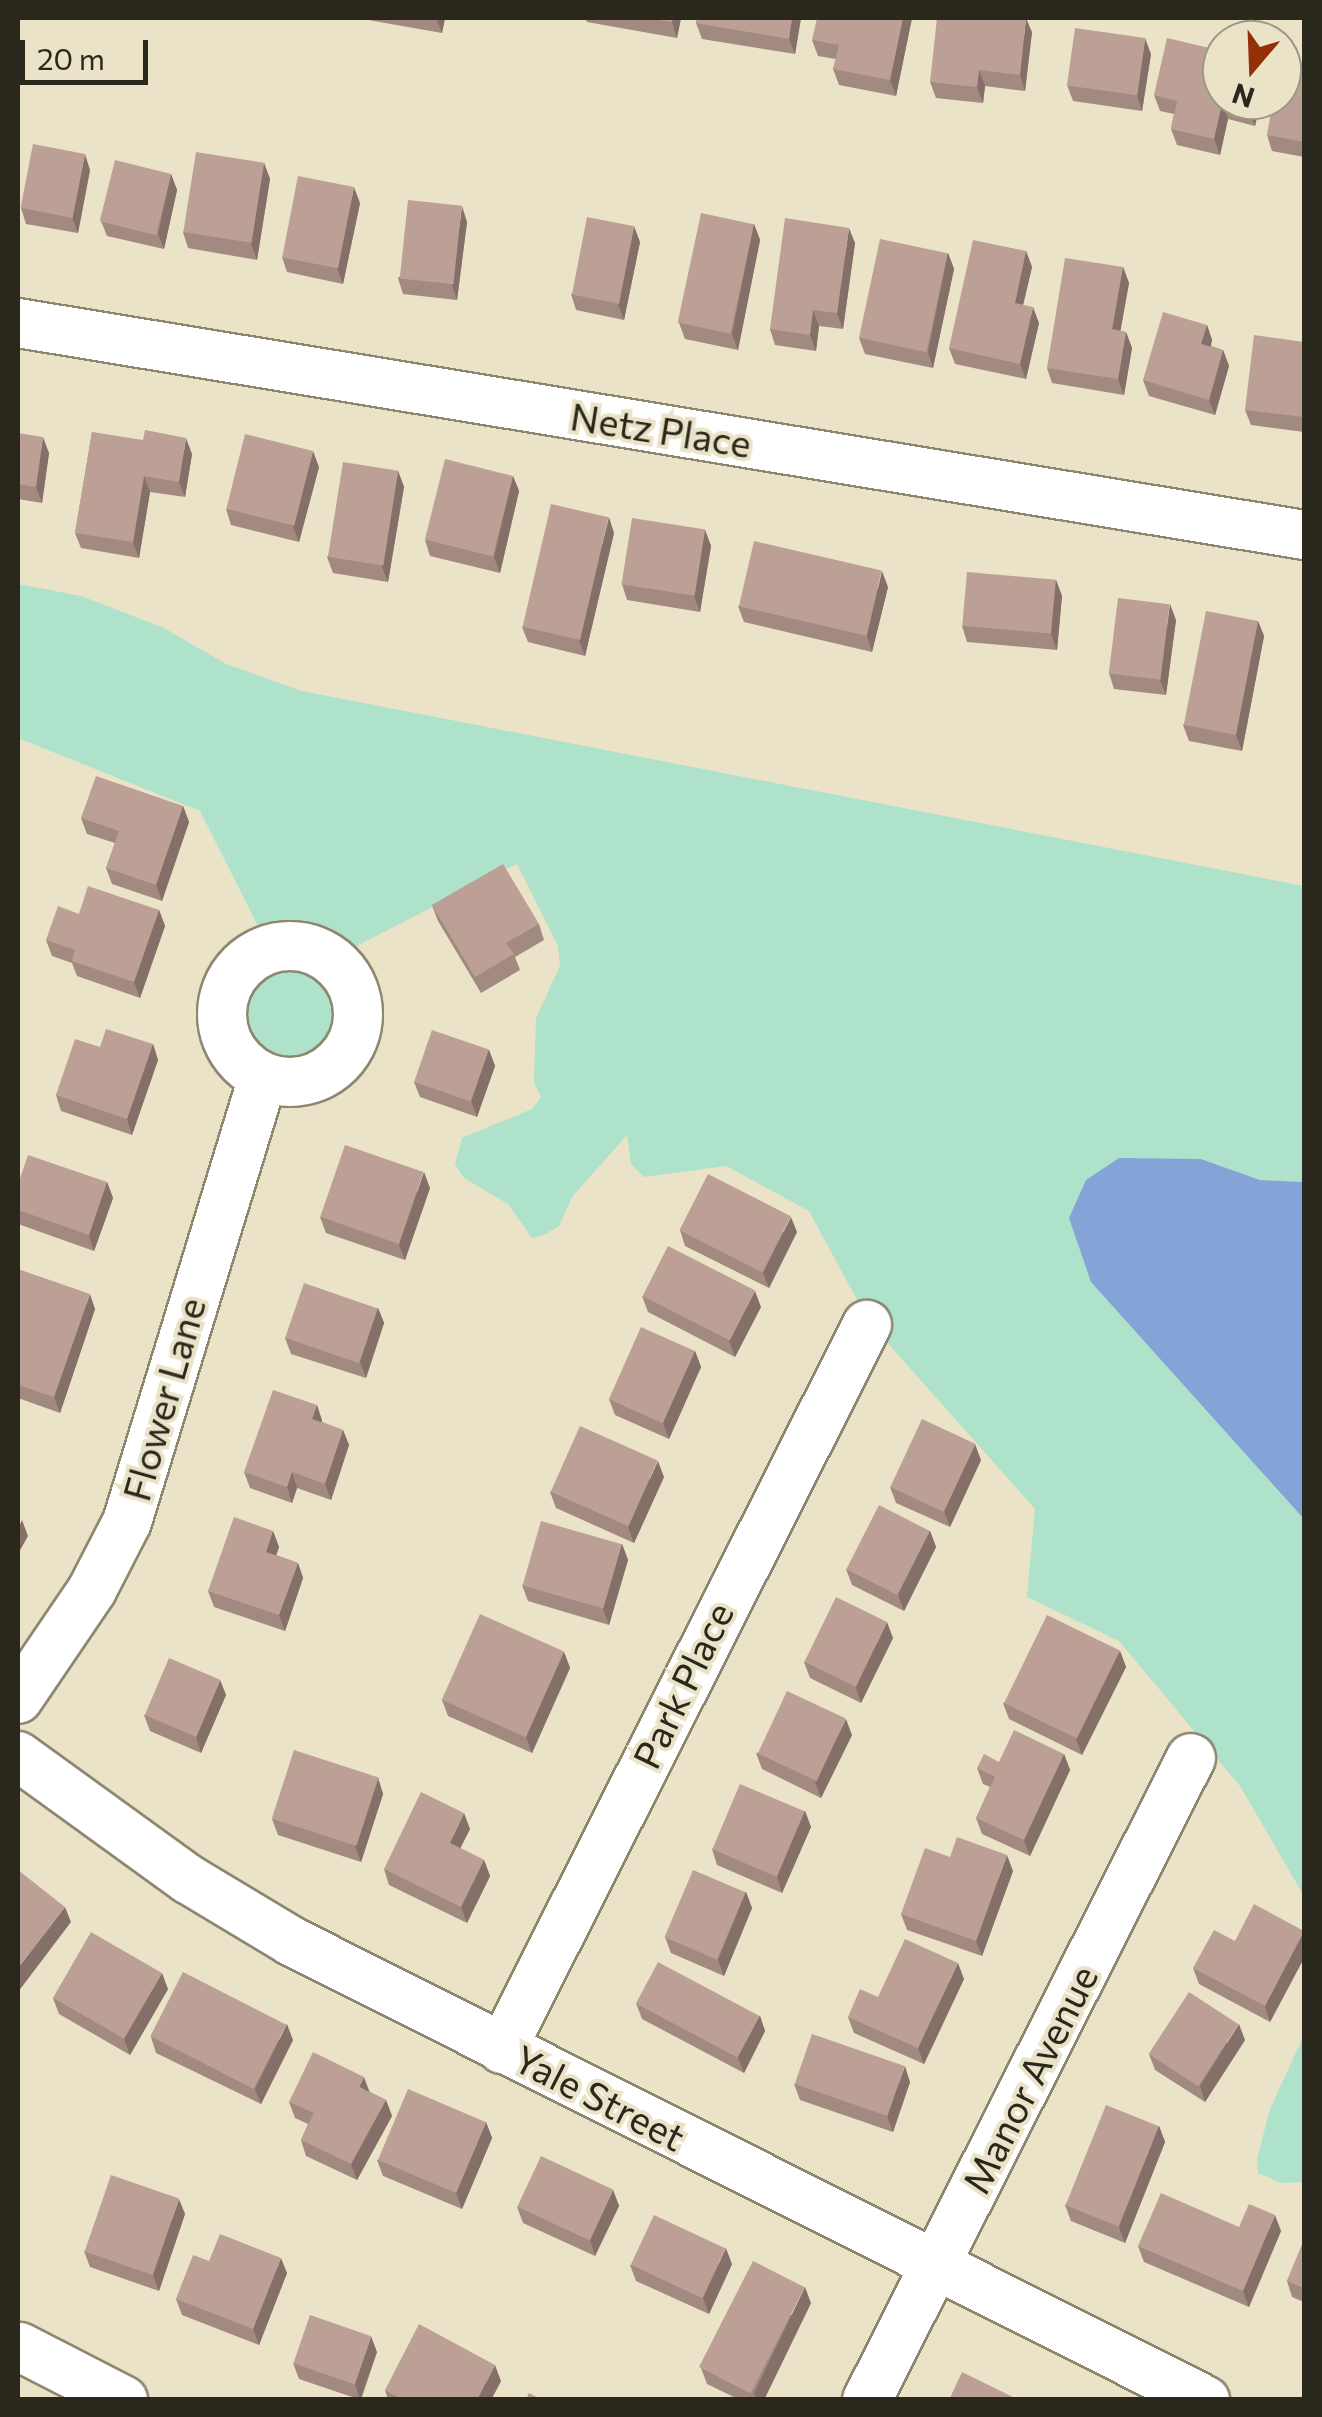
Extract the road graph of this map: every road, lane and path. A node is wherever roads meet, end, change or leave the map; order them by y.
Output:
1 (18, 323) edge
2 (1304, 535) edge
3 (263, 1077) dead end
4 (867, 1324) dead end
5 (18, 1699) edge
6 (18, 1756) edge
7 (1191, 1758) dead end
8 (502, 2048) junction
9 (934, 2265) junction
10 (20, 2348) edge
11 (123, 2400) edge
12 (867, 2400) edge
13 (1205, 2400) edge

1 - 2 street, Netz Place
3 - 5 street, Flower Lane
4 - 8 street, Park Place
6 - 8 street, Yale Street
7 - 9 street, Manor Avenue
8 - 9 street, Yale Street
9 - 12 street, Manor Avenue
9 - 13 street, Yale Street
10 - 11 street

